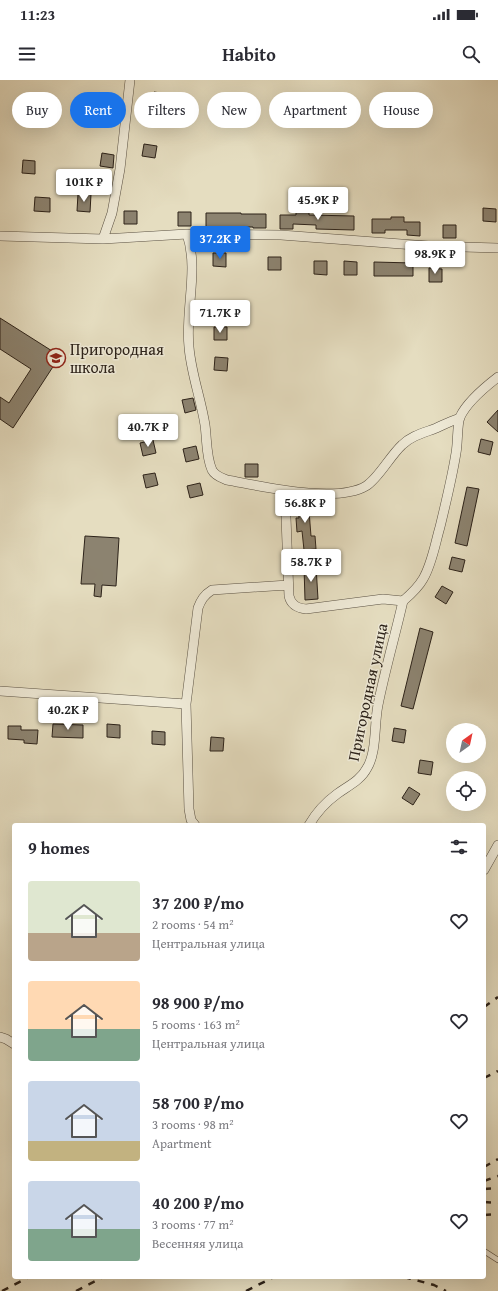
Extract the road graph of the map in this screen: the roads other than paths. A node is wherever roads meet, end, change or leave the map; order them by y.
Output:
1 (130, 80) edge
2 (187, 234) junction
3 (0, 236) edge
4 (103, 238) junction
5 (498, 248) edge
6 (498, 377) edge
7 (460, 418) junction
8 (286, 491) junction
9 (288, 585) junction
10 (403, 601) junction
11 (0, 691) edge
12 (186, 704) junction
13 (193, 823) edge
14 (311, 823) edge
15 (498, 845) edge
16 (486, 866) edge
17 (0, 1037) edge
18 (12, 1042) edge
19 (486, 1252) edge
20 (498, 1260) edge

1 - 4 street
2 - 4 street
2 - 5 street
2 - 8 street
3 - 4 street
6 - 7 street
7 - 8 street
7 - 10 street
8 - 9 street
9 - 10 street
9 - 12 street
10 - 14 street, Пригородная улица
11 - 12 street
12 - 13 street
15 - 16 street
17 - 18 street
19 - 20 lane

